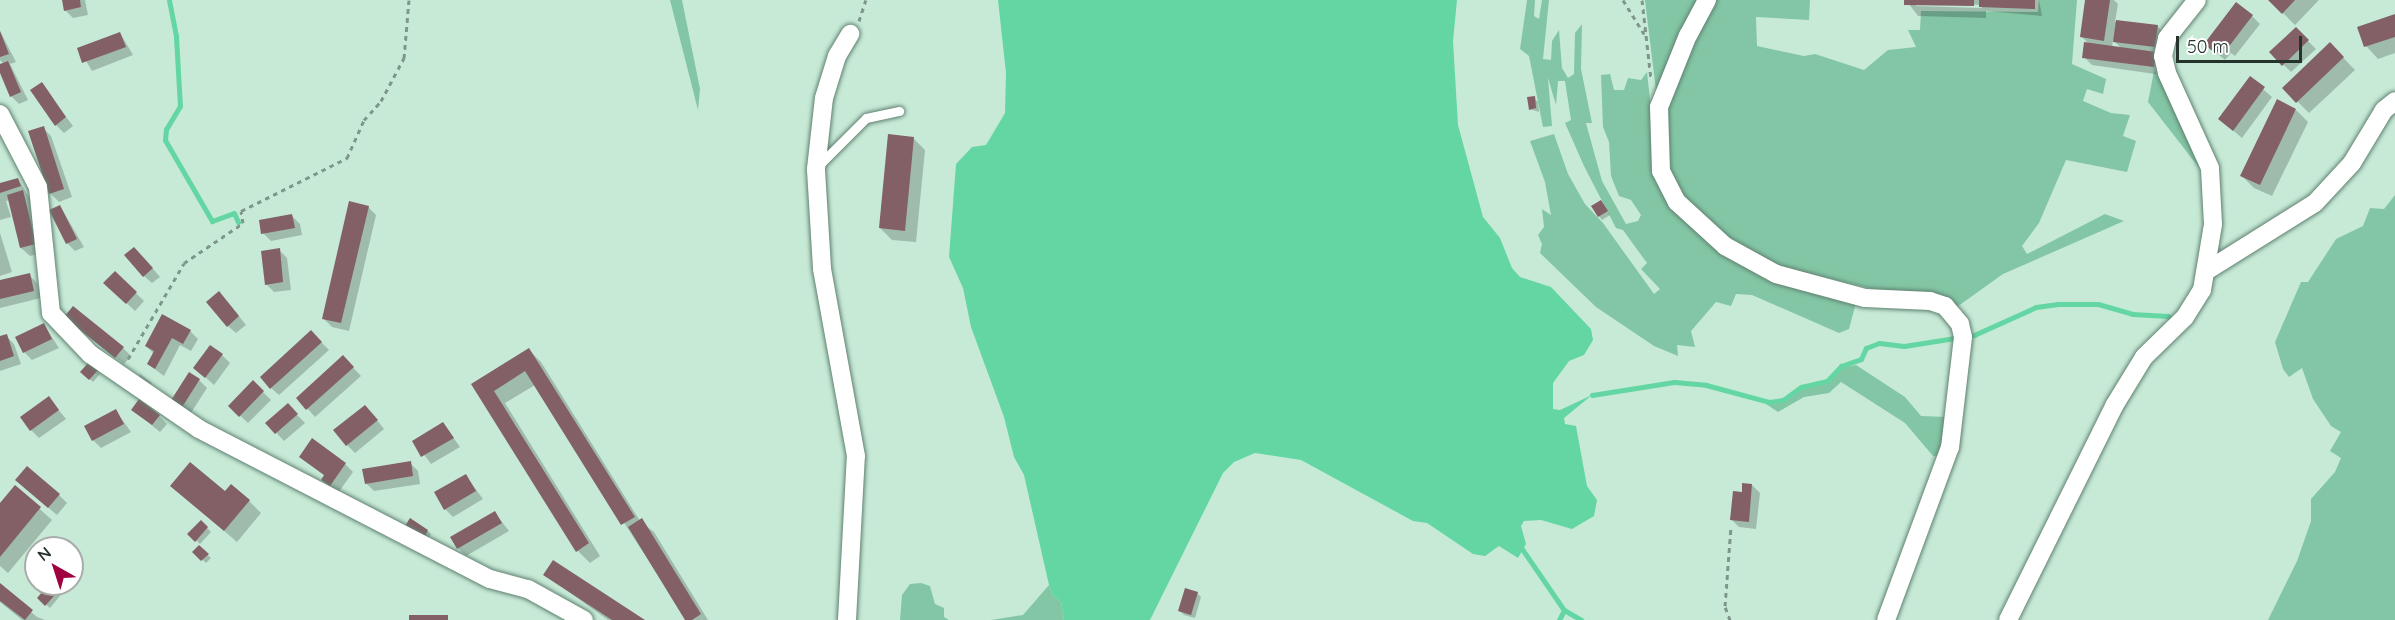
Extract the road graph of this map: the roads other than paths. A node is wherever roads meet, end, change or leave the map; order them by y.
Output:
1 (1707, 0) edge
2 (2197, 0) edge
3 (850, 34) road end
4 (2395, 101) edge
5 (899, 111) dead end
6 (0, 114) edge
7 (816, 169) junction
8 (2208, 270) junction
9 (584, 620) edge
10 (847, 620) edge
11 (1886, 620) edge
12 (2008, 620) edge

1 - 11 street
2 - 8 street
3 - 7 street
4 - 8 street
5 - 7 lane
6 - 9 street
7 - 10 street
8 - 12 street

